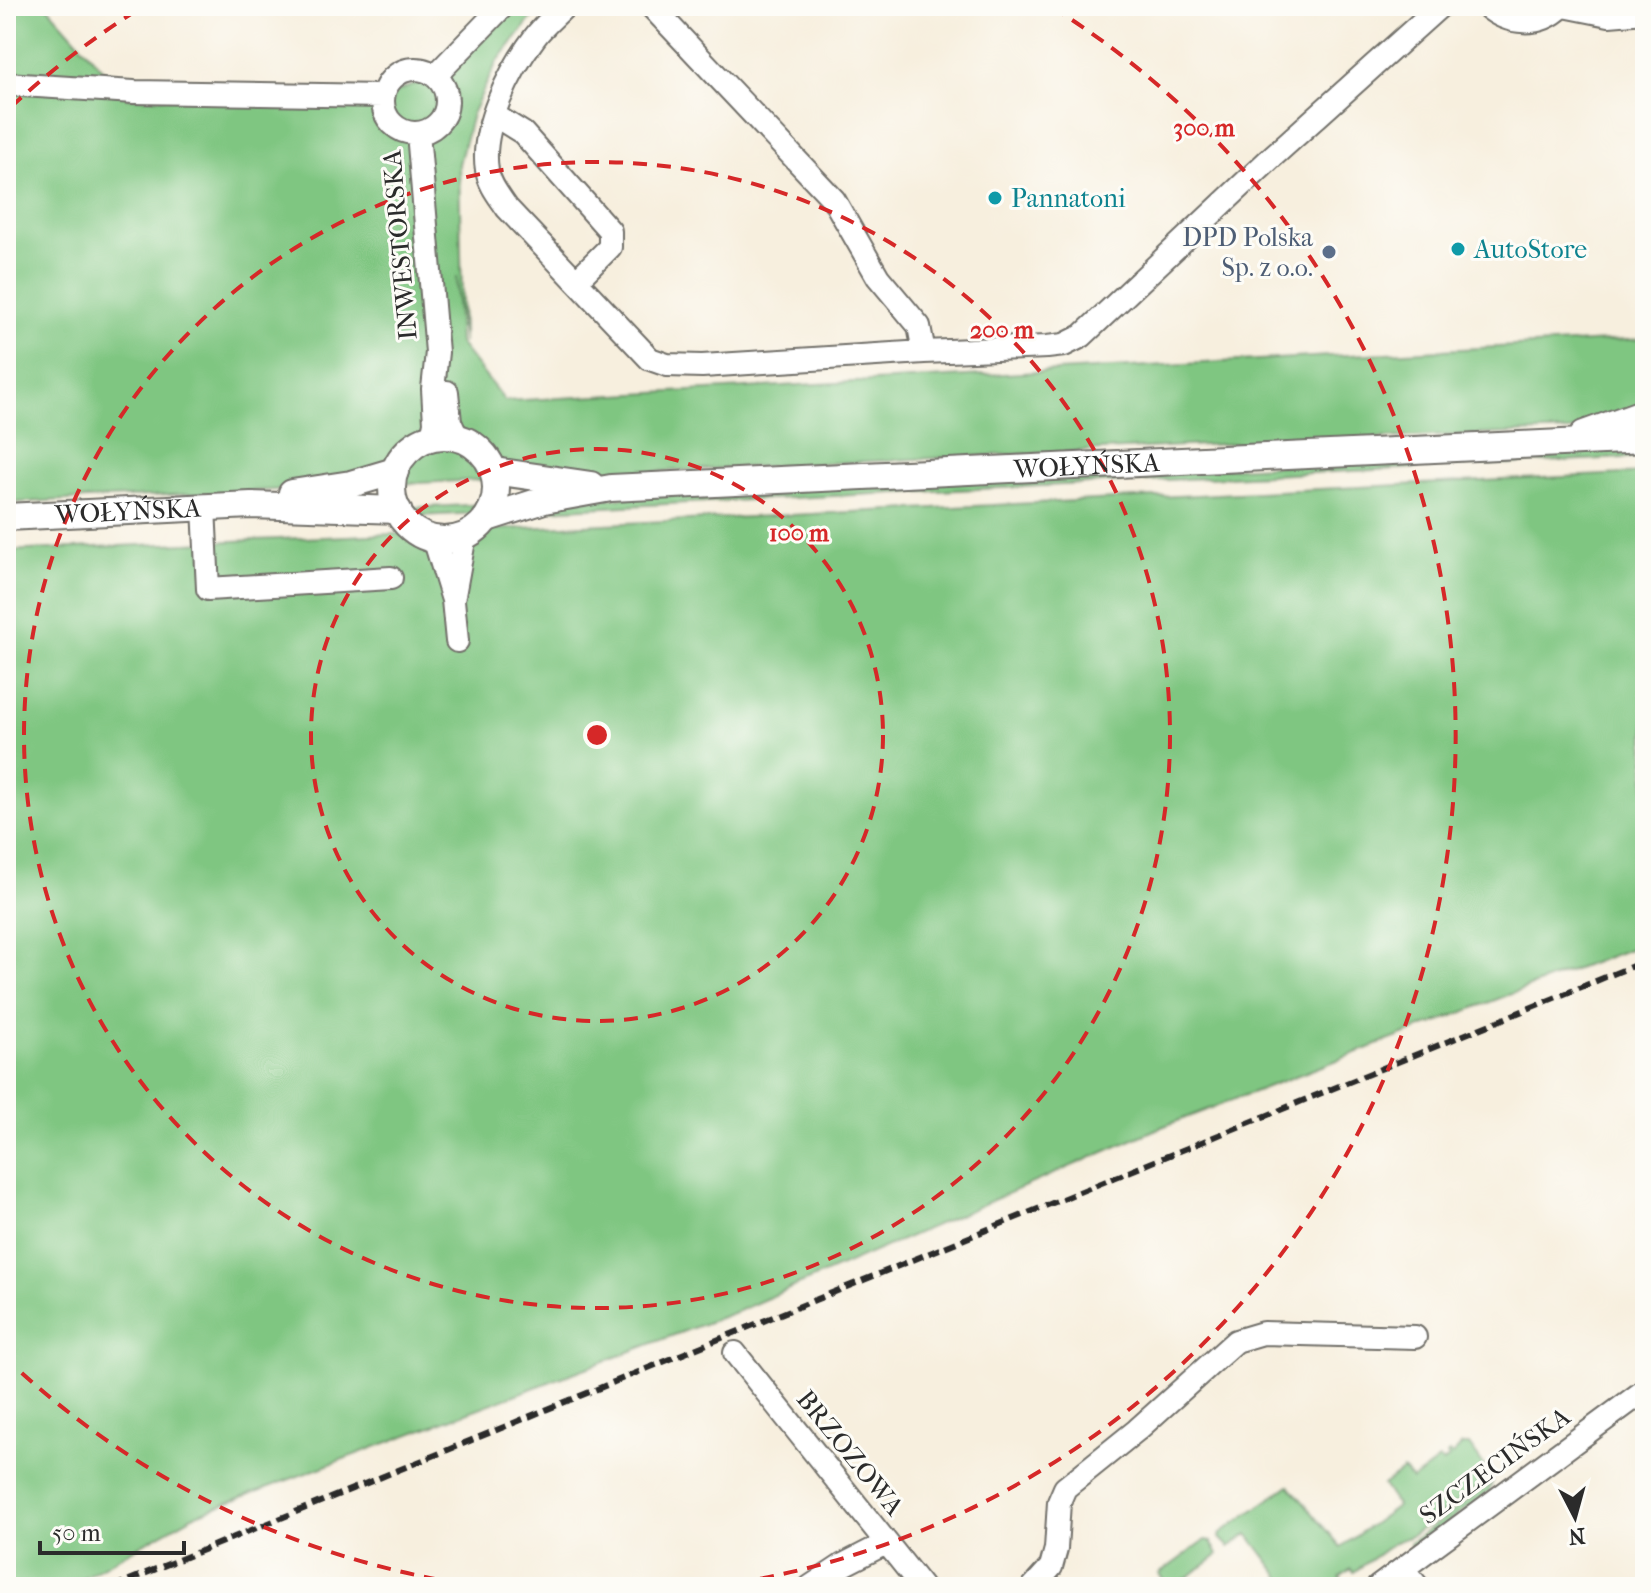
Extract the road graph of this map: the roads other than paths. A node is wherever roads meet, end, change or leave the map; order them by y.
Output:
1 (503, 6) edge
2 (565, 6) edge
3 (651, 6) edge
4 (1440, 6) edge
5 (1486, 6) edge
6 (1563, 6) edge
7 (1645, 12) edge
8 (435, 76) junction
9 (6, 84) edge
10 (383, 96) junction
11 (494, 115) junction
12 (418, 133) junction
13 (576, 281) junction
14 (924, 352) junction
15 (1645, 412) edge
16 (444, 437) junction
17 (1645, 439) edge
18 (1562, 442) junction
19 (395, 471) junction
20 (494, 471) junction
21 (611, 488) junction
22 (251, 505) junction
23 (204, 507) junction
24 (398, 510) junction
25 (6, 517) edge
26 (487, 518) junction
27 (465, 535) junction
28 (434, 538) junction
29 (391, 578) dead end
30 (453, 600) junction
31 (457, 641) dead end
32 (1415, 1337) dead end
33 (735, 1353) dead end
34 (1645, 1390) edge
35 (886, 1543) junction
36 (1403, 1569) junction
37 (810, 1587) edge
38 (922, 1587) edge
39 (1033, 1587) edge
40 (1378, 1587) edge
41 (1418, 1587) edge

1 - 8 street
2 - 11 street
3 - 14 street
4 - 14 street
5 - 6 street
6 - 7 street
8 - 10 street
8 - 12 street
9 - 10 street
10 - 12 street
11 - 13 street
11 - 13 street
12 - 16 street, INWESTORSKA
13 - 14 street
15 - 18 main road, WOŁYŃSKA
16 - 19 main road
16 - 20 main road
17 - 18 main road, WOŁYŃSKA
18 - 21 main road, WOŁYŃSKA
19 - 22 main road, WOŁYŃSKA
19 - 24 main road
20 - 21 main road, WOŁYŃSKA
20 - 26 main road
21 - 26 main road, WOŁYŃSKA
22 - 23 main road, WOŁYŃSKA
22 - 24 main road, WOŁYŃSKA
23 - 25 main road, WOŁYŃSKA
23 - 29 street
24 - 28 main road
26 - 27 main road
27 - 28 main road
27 - 30 street
28 - 30 street
30 - 31 street
32 - 39 street
33 - 35 street, BRZOZOWA
34 - 36 street, SZCZECIŃSKA
35 - 37 street
35 - 38 street, BRZOZOWA
36 - 40 street, SZCZECIŃSKA
36 - 41 street

